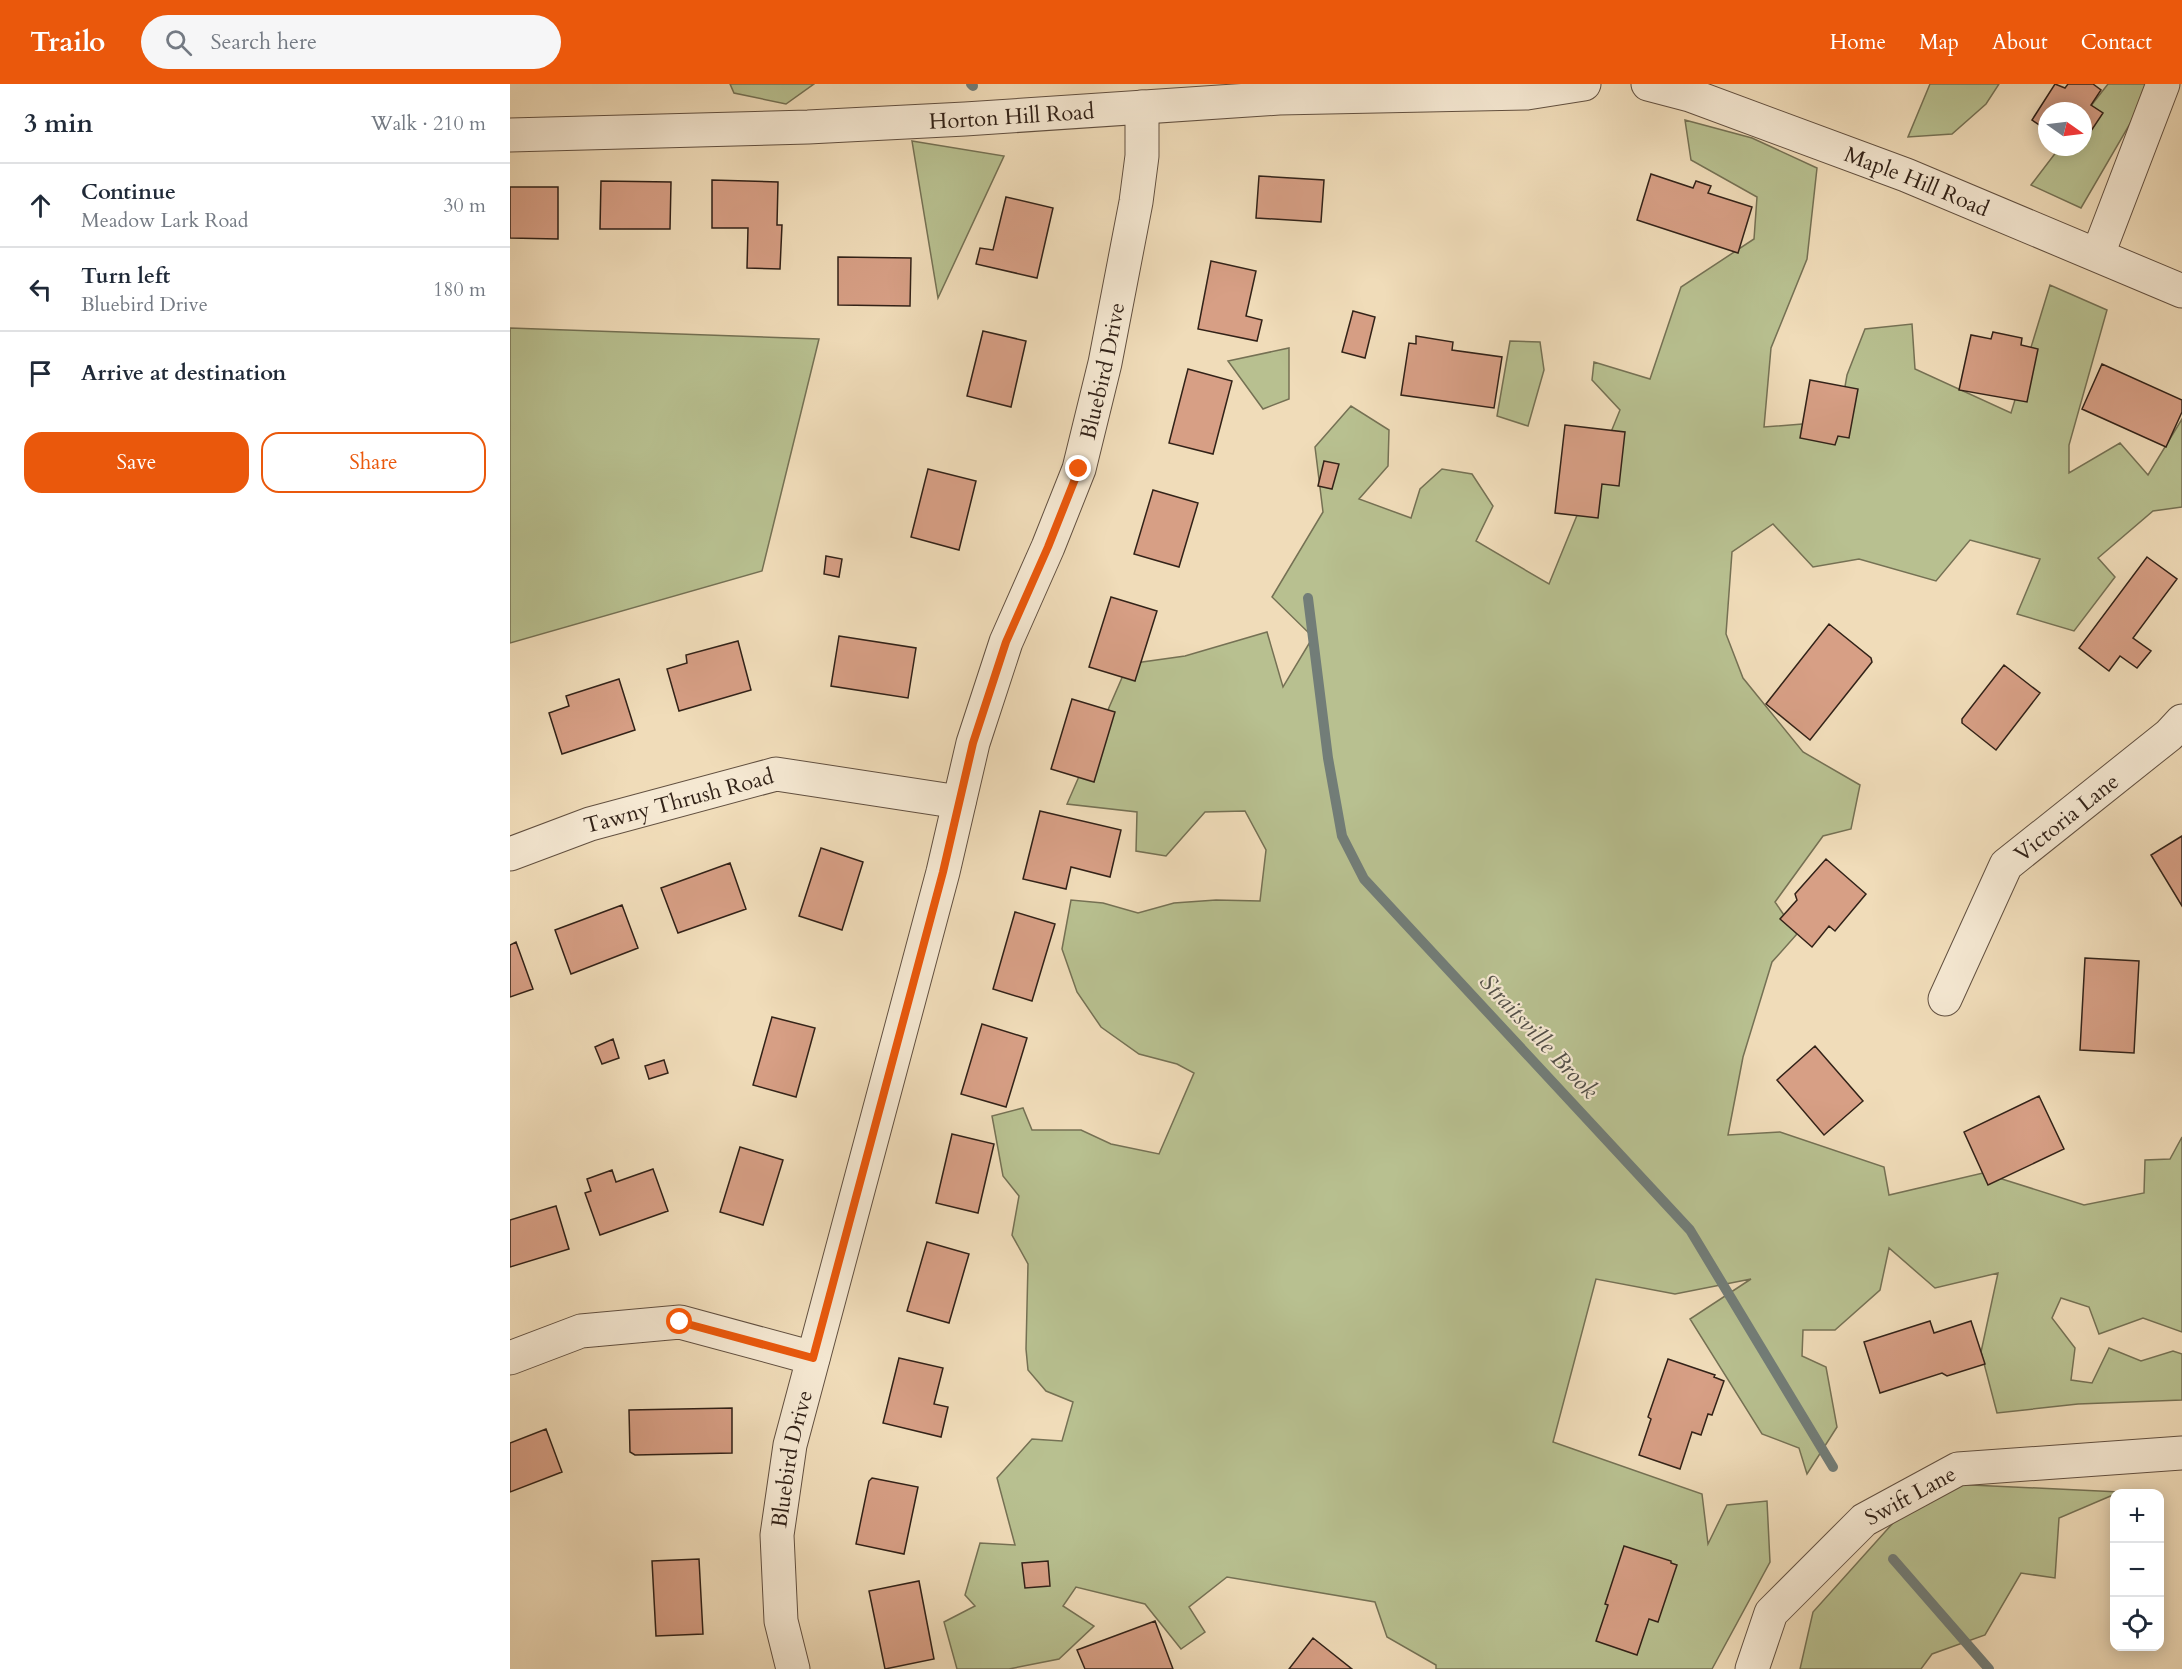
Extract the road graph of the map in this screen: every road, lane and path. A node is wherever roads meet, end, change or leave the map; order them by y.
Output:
1 (1584, 84) edge
2 (1647, 84) edge
3 (2163, 84) edge
4 (1142, 107) junction
5 (510, 135) edge
6 (2097, 254) junction
7 (2182, 291) edge
8 (2182, 721) edge
9 (959, 802) junction
10 (510, 854) edge
11 (1945, 999) dead end
12 (510, 1358) edge
13 (813, 1358) junction
14 (2182, 1453) edge
15 (793, 1669) edge
16 (1752, 1669) edge

1 - 4 street, Horton Hill Road
2 - 6 street, Maple Hill Road
3 - 6 street
4 - 5 street, Horton Hill Road
4 - 9 street, Bluebird Drive
6 - 7 street, Maple Hill Road
8 - 11 street, Victoria Lane
9 - 10 street, Tawny Thrush Road
9 - 13 street, Bluebird Drive
12 - 13 street
13 - 15 street, Bluebird Drive
14 - 16 street, Swift Lane

